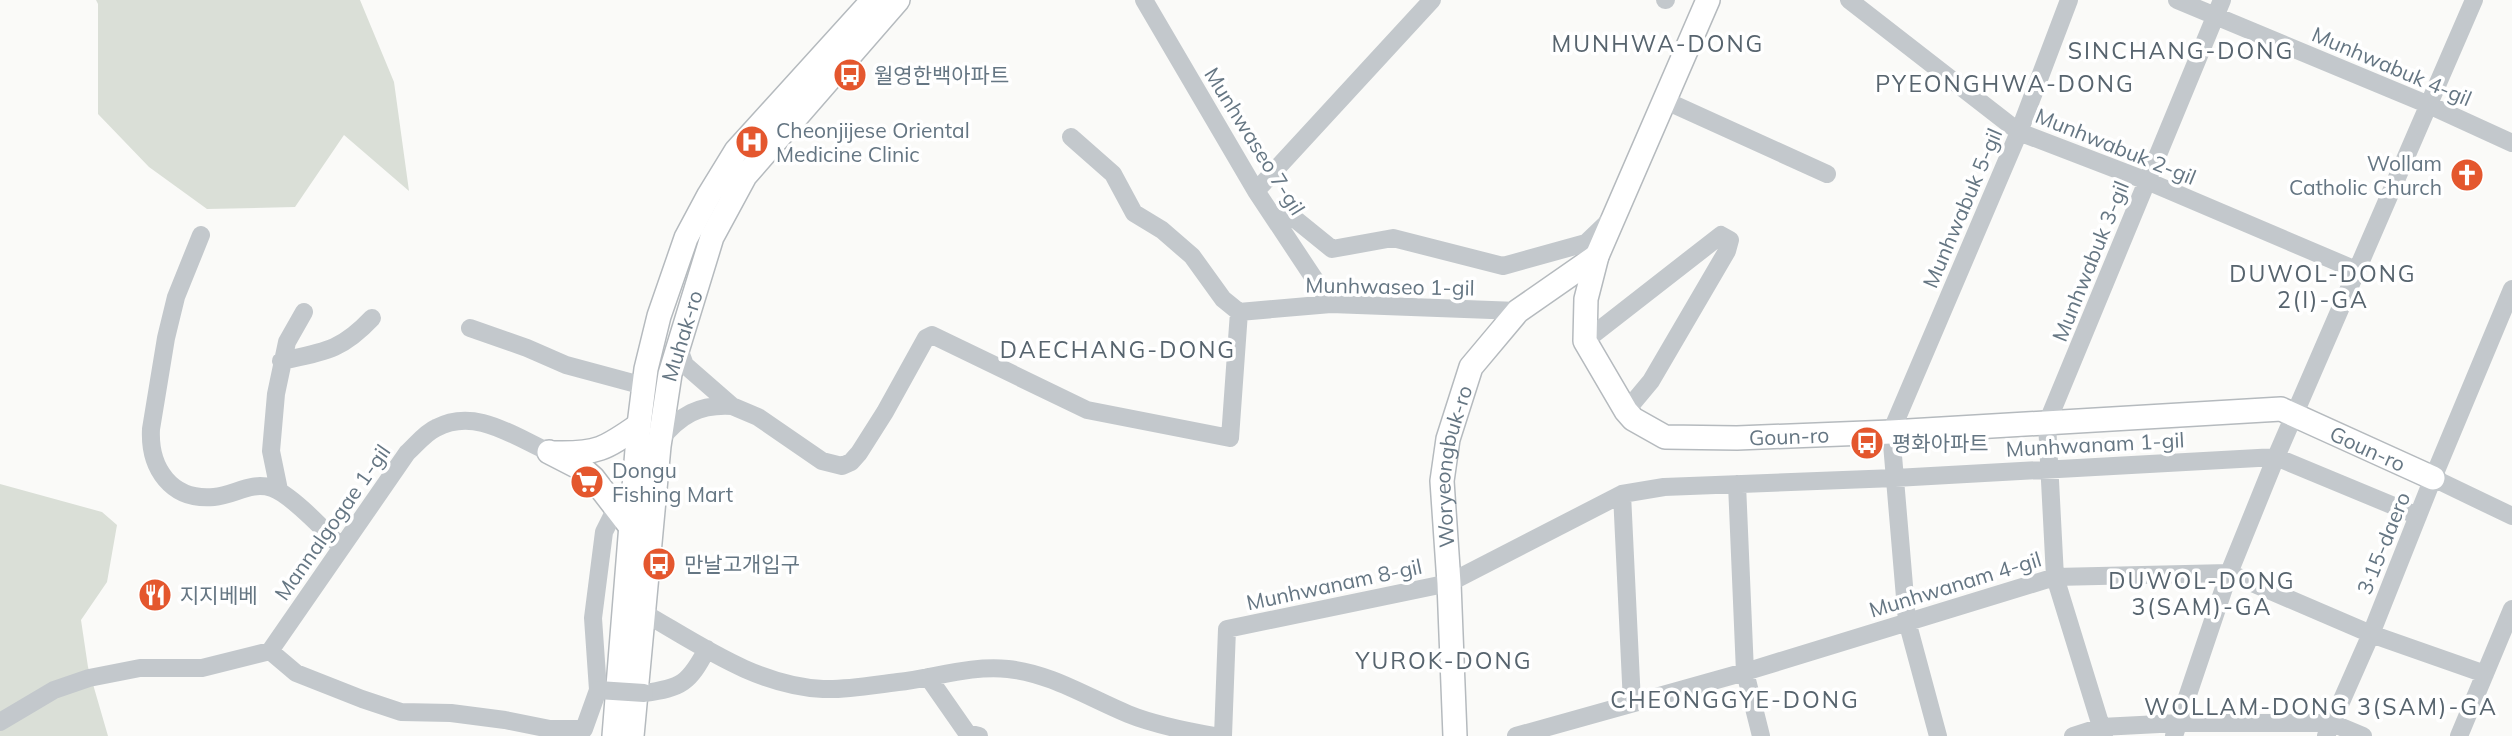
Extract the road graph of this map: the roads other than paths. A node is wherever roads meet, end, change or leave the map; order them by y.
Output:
1 (873, 0) edge
2 (898, 0) edge
3 (1144, 0) edge
4 (1432, 0) edge
5 (1708, 0) edge
6 (1849, 0) edge
7 (2069, 0) edge
8 (2177, 0) edge
9 (2474, 0) edge
10 (2219, 8) edge
11 (1664, 100) junction
12 (2429, 105) junction
13 (2019, 132) junction
14 (1071, 137) dead end
15 (2512, 143) edge
16 (1827, 174) dead end
17 (2147, 181) junction
18 (1256, 191) junction
19 (1615, 215) junction
20 (1276, 219) junction
21 (201, 235) dead end
22 (1597, 256) junction
23 (2356, 270) junction
24 (2512, 289) edge
25 (1331, 304) junction
26 (1518, 311) junction
27 (304, 312) dead end
28 (1239, 312) junction
29 (372, 318) dead end
30 (470, 328) dead end
31 (1585, 341) junction
32 (678, 346) junction
33 (281, 361) junction
34 (644, 386) junction
35 (732, 406) junction
36 (1626, 411) junction
37 (2293, 421) junction
38 (2048, 423) junction
39 (639, 425) junction
40 (1891, 432) junction
41 (660, 441) junction
42 (549, 453) junction
43 (2276, 457) junction
44 (2050, 470) junction
45 (634, 472) junction
46 (1895, 478) junction
47 (2433, 478) junction
48 (1737, 484) junction
49 (279, 491) junction
50 (1622, 494) junction
51 (617, 507) junction
52 (2418, 516) junction
53 (2512, 516) edge
54 (630, 526) junction
55 (341, 547) junction
56 (2229, 573) junction
57 (2055, 576) junction
58 (1450, 583) junction
59 (2512, 609) edge
60 (644, 613) junction
61 (1907, 621) junction
62 (2371, 634) junction
63 (706, 649) junction
64 (270, 651) junction
65 (1745, 672) junction
66 (2485, 674) junction
67 (928, 677) junction
68 (598, 690) junction
69 (1632, 703) junction
70 (0, 722) edge
71 (2176, 730) edge
72 (2329, 730) edge
73 (2102, 732) edge
74 (614, 736) edge
75 (632, 736) edge
76 (979, 736) edge
77 (1215, 736) edge
78 (1223, 736) edge
79 (1454, 736) edge
80 (1516, 736) edge
81 (1761, 736) edge
82 (1938, 736) edge
83 (2073, 736) edge
84 (2363, 736) edge
85 (2459, 736) edge

1 - 34 main road, Muhak-ro
2 - 32 main road, Muhak-ro
3 - 18 street, Munhwaseo 7-gil
4 - 18 street
5 - 11 main road
6 - 13 street, Munhwabuk 2-gil
7 - 13 street, Munhwabuk 5-gil
8 - 10 street, Munhwabuk 4-gil
9 - 12 street
10 - 12 street, Munhwabuk 4-gil
10 - 17 street, Munhwabuk 3-gil
11 - 16 street
11 - 19 main road
12 - 15 street, Munhwabuk 4-gil
12 - 23 street
13 - 17 street, Munhwabuk 2-gil
13 - 40 street, Munhwabuk 5-gil
14 - 28 street
17 - 23 street, Munhwabuk 2-gil
17 - 38 street, Munhwabuk 3-gil
18 - 20 street, Munhwaseo 7-gil
19 - 20 street
19 - 22 main road
20 - 25 street, Munhwaseo 7-gil
21 - 49 street
22 - 26 main road, Woryeongbuk-ro
22 - 31 main road
23 - 37 street
24 - 47 street, 3·15-daero
25 - 26 street, Munhwaseo 1-gil
25 - 28 street, Munhwaseo 1-gil
26 - 58 main road, Woryeongbuk-ro
27 - 33 street
28 - 35 street
29 - 33 street
30 - 34 street
31 - 36 main road, Goun-ro
31 - 36 street
32 - 35 street
32 - 41 main road, Muhak-ro
33 - 49 street
34 - 39 main road, Muhak-ro
35 - 41 street
36 - 40 main road, Goun-ro
37 - 38 main road, Goun-ro
37 - 43 street
37 - 47 main road, Goun-ro
38 - 40 main road, Goun-ro
38 - 44 street
39 - 42 main road
39 - 45 main road, Muhak-ro
40 - 46 street
41 - 60 main road, Muhak-ro
42 - 51 main road
42 - 55 street, Mannalgogae 1-gil
43 - 44 street, Munhwanam 1-gil
43 - 52 street, Munhwanam 1-gil
43 - 56 street
44 - 46 street, Munhwanam 1-gil
44 - 57 street
45 - 51 street
45 - 54 main road, Muhak-ro
46 - 48 street, Munhwanam 1-gil
46 - 61 street
47 - 52 street, 3·15-daero
47 - 53 street
48 - 50 street, Munhwanam 1-gil
48 - 65 street
49 - 55 street
50 - 58 street, Munhwanam 1-gil
50 - 69 street
51 - 54 main road
51 - 68 street
52 - 62 street, 3·15-daero
54 - 74 main road, Muhak-ro
55 - 64 street, Mannalgogae 1-gil
56 - 57 street, Munhwanam 4-gil
56 - 62 street, Munhwanam 4-gil
56 - 71 street
57 - 61 street, Munhwanam 4-gil
57 - 73 street
58 - 78 street, Munhwanam 8-gil
58 - 79 main road, Woryeongbuk-ro
59 - 66 street
60 - 63 street
60 - 75 main road, Muhak-ro
61 - 65 street, Munhwanam 4-gil
61 - 82 street
62 - 66 street, Munhwanam 4-gil
62 - 72 street, 3·15-daero
63 - 67 street
63 - 68 street, bridge
64 - 68 street
64 - 70 street
65 - 69 street, Munhwanam 4-gil
65 - 81 street
66 - 85 street
67 - 76 street
67 - 77 street
69 - 80 street, Munhwanam 4-gil
71 - 72 street
71 - 73 street
72 - 84 street
73 - 83 street

